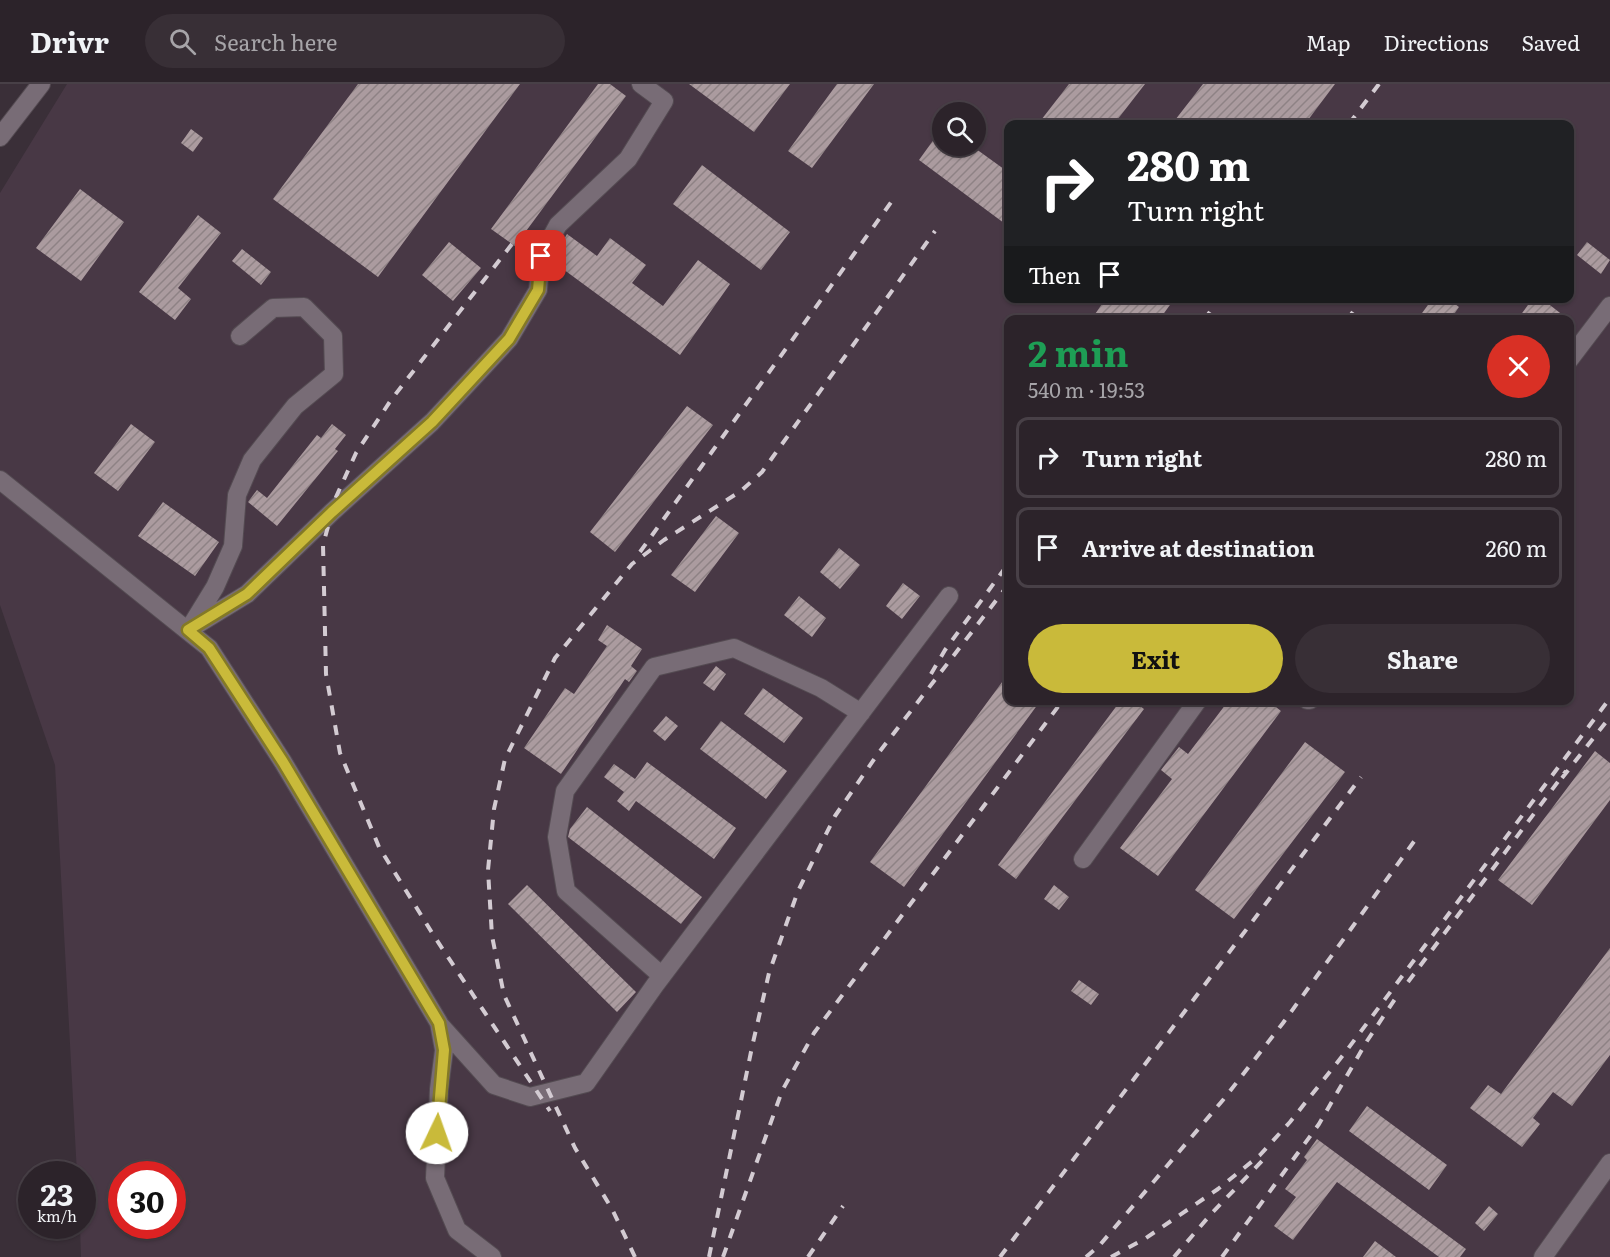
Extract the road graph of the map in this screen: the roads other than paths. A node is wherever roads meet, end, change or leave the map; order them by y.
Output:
1 (41, 84) edge
2 (641, 84) edge
3 (2, 136) edge
4 (1610, 306) edge
5 (240, 336) dead end
6 (1574, 353) edge
7 (0, 480) edge
8 (949, 596) dead end
9 (188, 630) junction
10 (1194, 705) edge
11 (861, 713) junction
12 (1083, 859) dead end
13 (662, 976) junction
14 (439, 1023) junction
15 (1610, 1163) edge
16 (492, 1257) edge
17 (1544, 1257) edge

1 - 3 street
2 - 9 street
4 - 6 street
5 - 9 street
7 - 9 street
8 - 11 street
9 - 14 street
10 - 12 street
11 - 13 street
11 - 13 street
13 - 14 street
14 - 16 street
15 - 17 street

